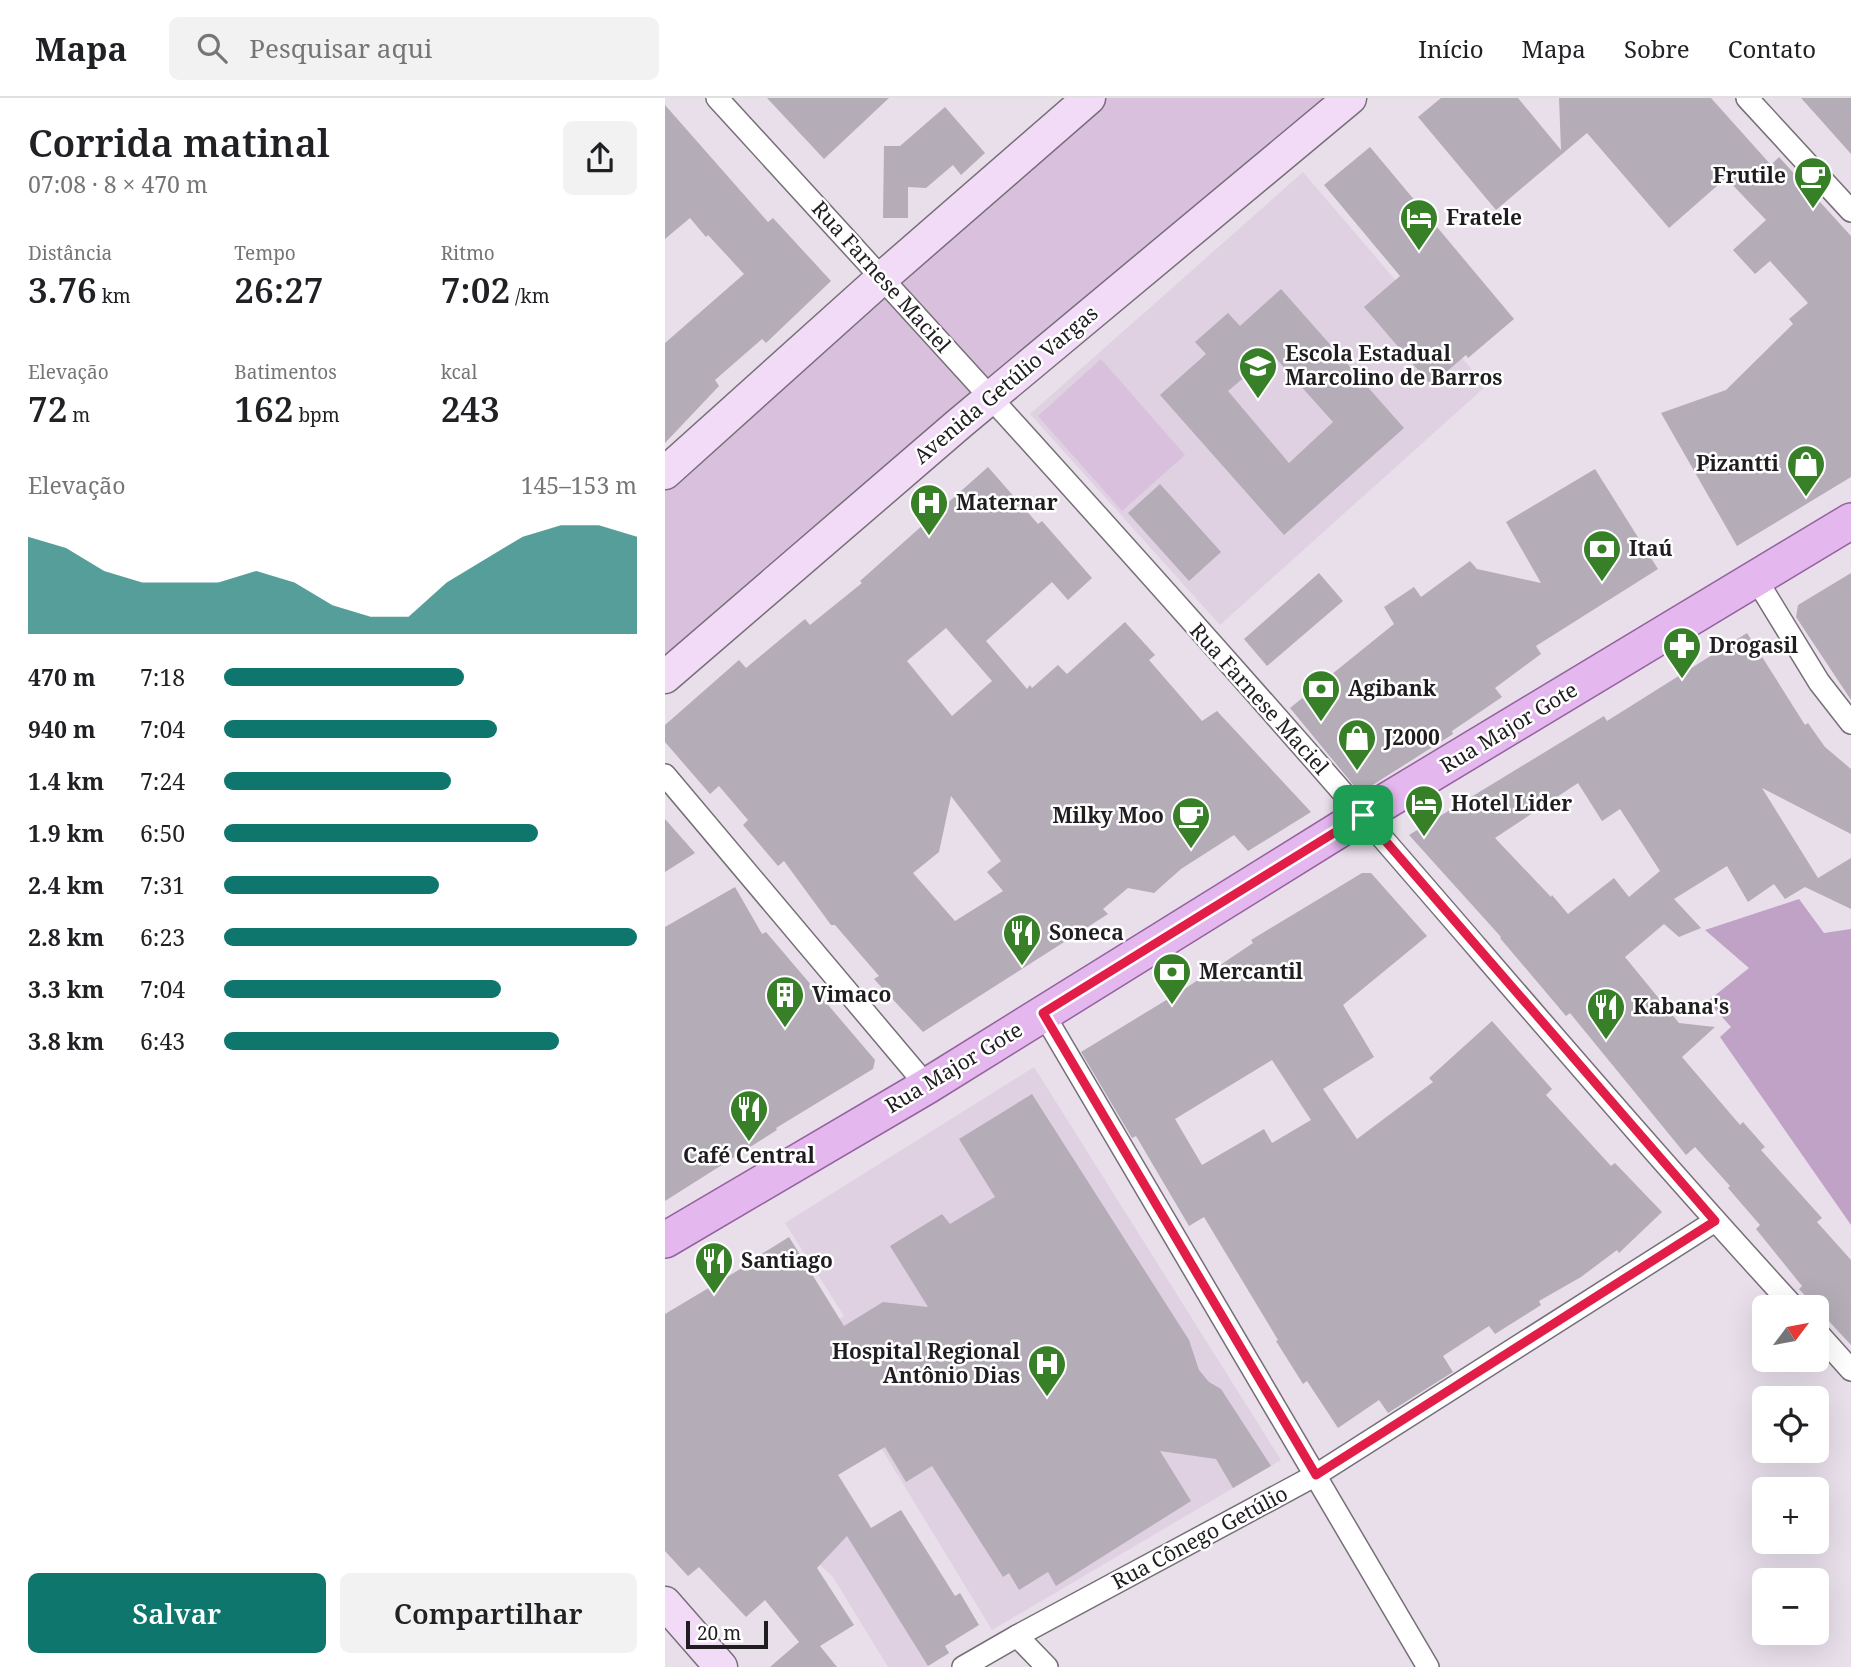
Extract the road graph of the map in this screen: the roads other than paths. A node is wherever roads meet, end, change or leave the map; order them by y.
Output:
1 (717, 98) edge
2 (1090, 98) edge
3 (1350, 98) edge
4 (1747, 98) edge
5 (1851, 211) edge
6 (882, 278) junction
7 (990, 397) junction
8 (665, 473) edge
9 (1851, 522) edge
10 (1756, 579) junction
11 (665, 677) edge
12 (1851, 723) edge
13 (665, 775) edge
14 (1363, 815) junction
15 (1043, 1013) junction
16 (927, 1086) junction
17 (1715, 1221) junction
18 (665, 1240) edge
19 (1783, 1295) edge
20 (1829, 1345) edge
21 (1851, 1370) edge
22 (1316, 1475) junction
23 (665, 1603) edge
24 (1017, 1636) junction
25 (722, 1667) edge
26 (963, 1667) edge
27 (1047, 1667) edge
28 (1428, 1667) edge

1 - 6 street, Rua Farnese Maciel
2 - 6 street
3 - 7 street, Avenida Getúlio Vargas
4 - 5 street
6 - 7 street, Rua Farnese Maciel
6 - 8 street
7 - 11 street, Avenida Getúlio Vargas
7 - 14 street, Rua Farnese Maciel
9 - 10 main road, Rua Major Gote
10 - 12 street
10 - 14 main road, Rua Major Gote
13 - 16 street
14 - 15 main road, Rua Major Gote
14 - 17 street, Rua Farnese Maciel
15 - 16 main road, Rua Major Gote
15 - 22 street
16 - 18 main road, Rua Major Gote
17 - 19 street, Rua Farnese Maciel
17 - 22 street, Rua Cônego Getúlio
20 - 21 street
22 - 24 street, Rua Cônego Getúlio
22 - 28 street
23 - 25 street
24 - 26 street, Rua Cônego Getúlio
24 - 27 street

